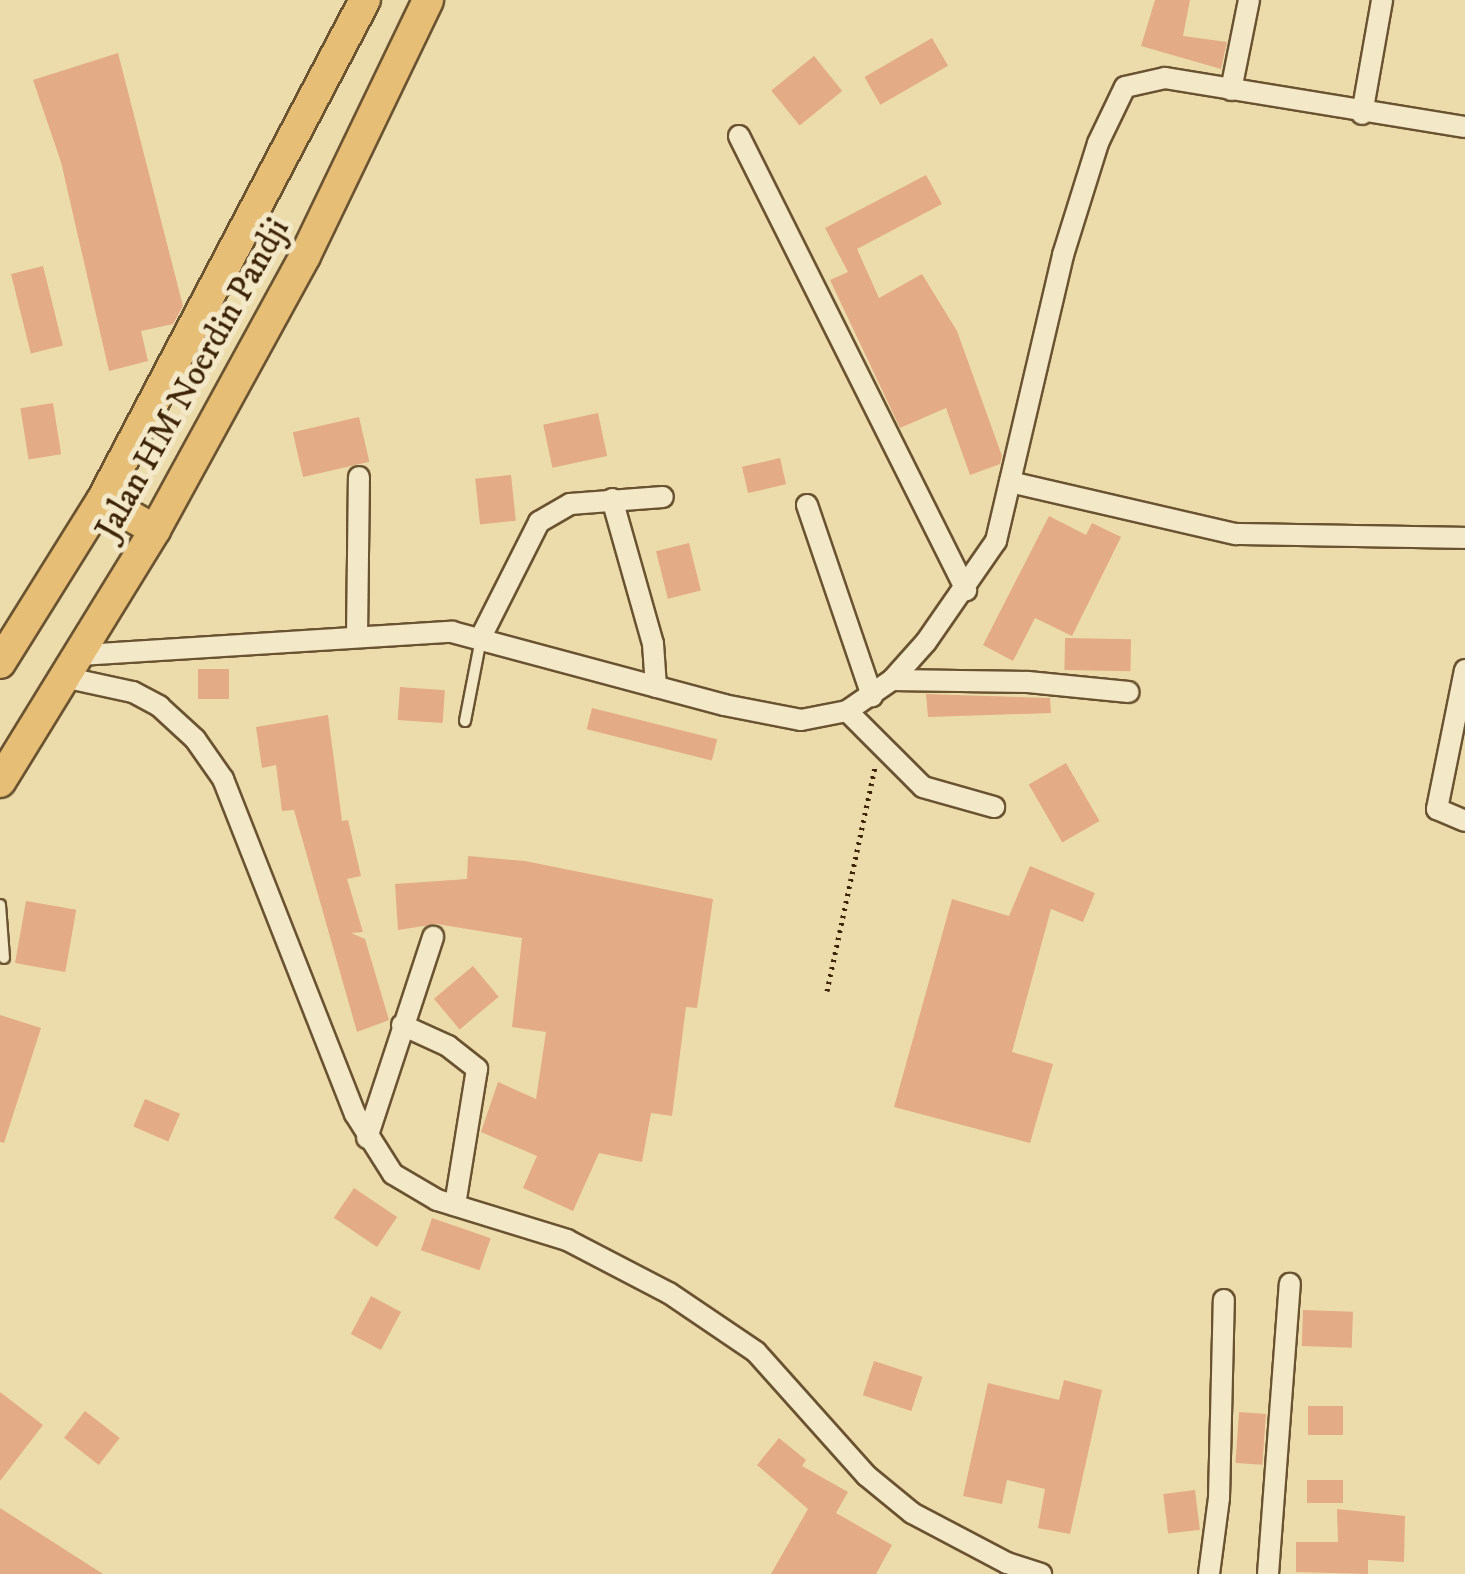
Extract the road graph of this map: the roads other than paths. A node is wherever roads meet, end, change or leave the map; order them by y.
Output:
1 (364, 0) edge
2 (428, 0) edge
3 (1248, 0) edge
4 (1382, 0) edge
5 (1231, 90) junction
6 (1362, 114) junction
7 (1465, 128) edge
8 (739, 136) dead end
9 (359, 477) dead end
10 (1010, 482) junction
11 (663, 497) dead end
12 (612, 499) junction
13 (102, 500) junction
14 (807, 505) dead end
15 (155, 530) junction
16 (1465, 538) edge
17 (966, 590) junction
18 (357, 636) junction
19 (482, 637) junction
20 (0, 663) edge
21 (75, 666) junction
22 (1465, 670) edge
23 (892, 680) junction
24 (656, 688) junction
25 (1128, 692) dead end
26 (872, 696) junction
27 (847, 711) junction
28 (465, 721) dead end
29 (0, 782) edge
30 (994, 808) dead end
31 (1465, 821) edge
32 (0, 904) edge
33 (433, 937) dead end
34 (4, 958) dead end
35 (402, 1026) junction
36 (367, 1138) junction
37 (455, 1205) junction
38 (1290, 1284) dead end
39 (1224, 1300) dead end
40 (1042, 1574) edge
41 (1209, 1574) edge
42 (1268, 1574) edge

1 - 13 main road, Jalan HM Noerdin Pandji
2 - 15 main road, Jalan HM Noerdin Pandji
3 - 5 street
4 - 6 street
5 - 6 street
5 - 10 street
6 - 7 street
8 - 17 street
9 - 18 street
10 - 16 street
10 - 17 street
11 - 12 street
12 - 19 street
12 - 24 street
13 - 15 main road
13 - 20 main road, Jalan HM Noerdin Pandji
14 - 26 street
15 - 21 main road, Jalan HM Noerdin Pandji
17 - 23 street
18 - 19 street
18 - 21 street
19 - 24 street
19 - 28 lane
21 - 29 main road, Jalan HM Noerdin Pandji
21 - 36 street
22 - 31 street
23 - 25 street
23 - 26 street
24 - 27 street
26 - 27 street
27 - 30 street
32 - 34 lane
33 - 35 street
35 - 36 street
35 - 37 street
36 - 37 street
37 - 40 street
38 - 42 street
39 - 41 street

